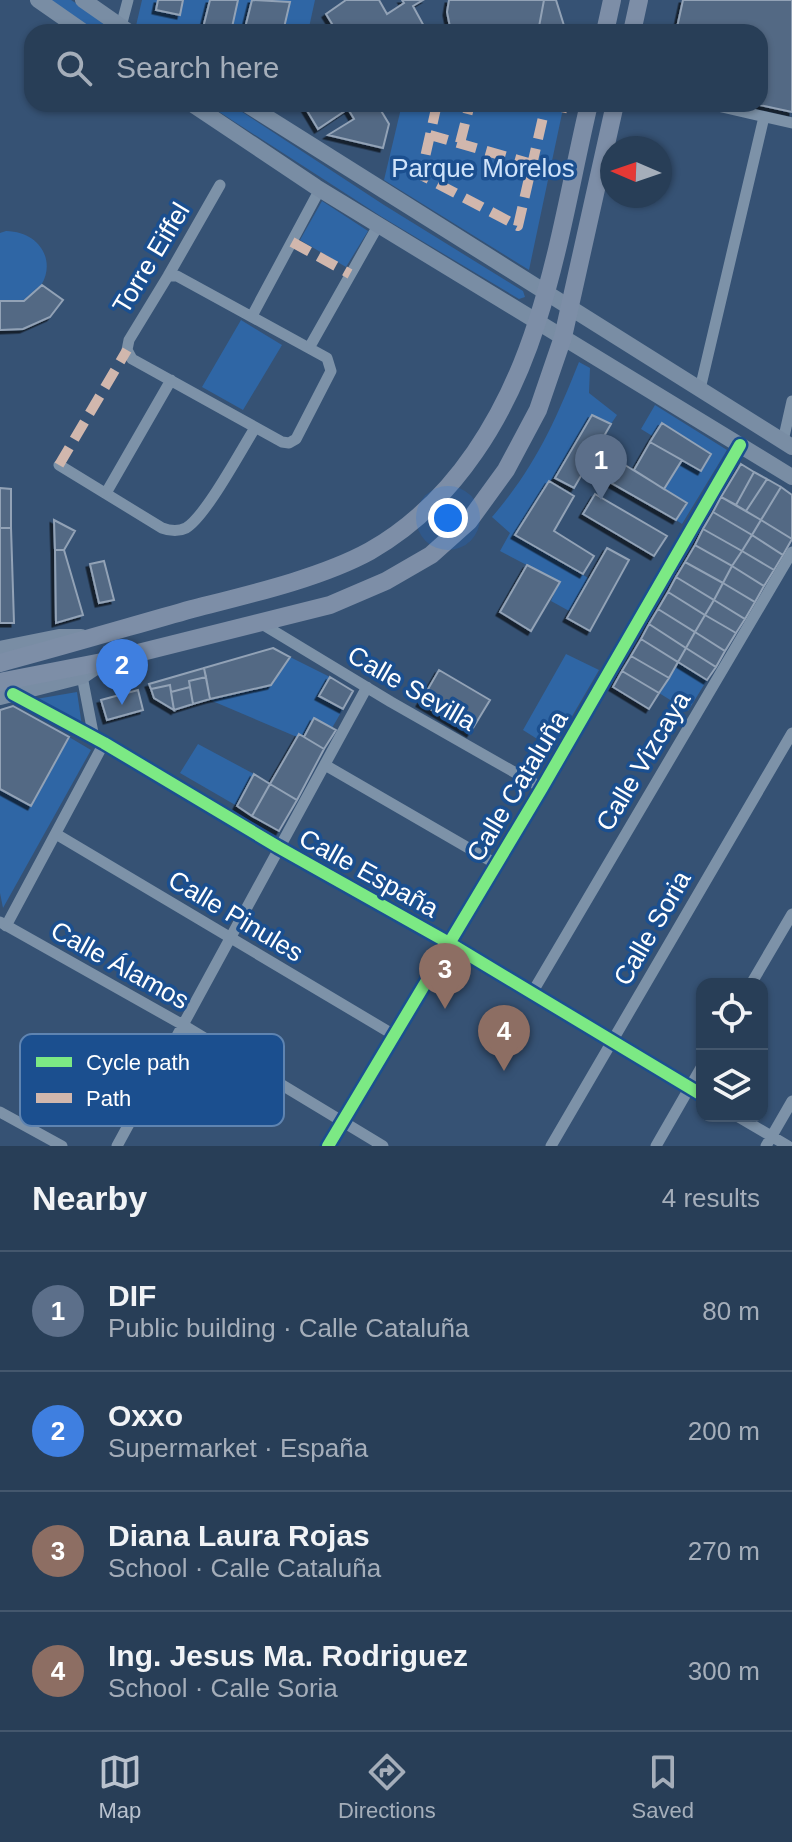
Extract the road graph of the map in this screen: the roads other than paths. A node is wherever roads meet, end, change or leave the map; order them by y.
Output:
1 (38, 0) edge
2 (83, 0) edge
3 (128, 0) edge
4 (612, 0) edge
5 (639, 0) edge
6 (72, 24) edge
7 (116, 24) edge
8 (125, 24) edge
9 (607, 24) edge
10 (634, 24) edge
11 (204, 112) edge
12 (259, 112) edge
13 (587, 112) edge
14 (613, 112) edge
15 (743, 112) edge
16 (764, 117) junction
17 (792, 123) edge
18 (220, 185) dead end
19 (320, 189) junction
20 (379, 224) junction
21 (168, 276) junction
22 (546, 291) junction
23 (570, 306) junction
24 (252, 316) junction
25 (537, 323) junction
26 (563, 337) junction
27 (309, 348) junction
28 (171, 380) junction
29 (700, 389) junction
30 (792, 401) edge
31 (255, 428) junction
32 (787, 444) edge
33 (740, 445) junction
34 (59, 465) dead end
35 (792, 477) edge
36 (106, 493) junction
37 (792, 552) edge
38 (262, 624) junction
39 (102, 662) junction
40 (5, 675) edge
41 (82, 676) junction
42 (367, 687) junction
43 (792, 733) edge
44 (99, 740) junction
45 (325, 765) junction
46 (542, 788) junction
47 (56, 834) junction
48 (278, 847) junction
49 (496, 864) junction
50 (792, 914) edge
51 (3, 924) edge
52 (231, 937) junction
53 (449, 943) junction
54 (755, 978) edge
55 (532, 993) junction
56 (183, 1025) junction
57 (178, 1034) edge
58 (198, 1034) edge
59 (394, 1035) junction
60 (611, 1040) junction
61 (696, 1076) edge
62 (284, 1087) edge
63 (690, 1087) junction
64 (696, 1091) edge
65 (792, 1101) edge
66 (0, 1112) edge
67 (342, 1122) junction
68 (745, 1122) edge
69 (20, 1123) edge
70 (26, 1126) edge
71 (128, 1126) edge
72 (769, 1141) edge
73 (62, 1146) edge
74 (117, 1146) edge
75 (328, 1146) edge
76 (383, 1146) edge
77 (551, 1146) edge
78 (656, 1146) edge
79 (788, 1146) edge

1 - 6 main road
2 - 7 main road
3 - 8 street
4 - 9 main road
5 - 10 main road
11 - 19 main road
12 - 22 main road
13 - 22 main road
14 - 23 main road
15 - 16 street
16 - 17 street
16 - 29 street
18 - 21 street, Torre Eiffel
19 - 20 main road
19 - 24 street
20 - 25 main road
20 - 27 street
21 - 24 street
21 - 28 street, Torre Eiffel
22 - 23 main road
22 - 25 main road
23 - 26 main road
23 - 29 main road
24 - 27 street
25 - 26 main road
25 - 40 main road
26 - 33 main road
26 - 38 main road
27 - 31 street, Torre Eiffel
28 - 31 street, Torre Eiffel
28 - 36 street
29 - 32 main road
30 - 32 street
31 - 36 street
33 - 35 main road
33 - 46 street, Calle Cataluña
34 - 36 street
37 - 55 street, Calle Vizcaya
38 - 39 main road
38 - 42 street, Calle Sevilla
39 - 40 main road
39 - 41 main road
40 - 41 main road
40 - 44 street, Calle España
41 - 44 street
42 - 45 street
42 - 46 street, Calle Sevilla
43 - 60 street, Calle Soria
44 - 47 street
44 - 48 street, Calle España
45 - 48 street
45 - 49 street
46 - 49 street, Calle Cataluña
47 - 51 street
47 - 52 street, Calle Pinules
48 - 52 street
48 - 53 street, Calle España
49 - 53 street, Calle Cataluña
50 - 54 street
51 - 56 street, Calle Álamos
52 - 56 street
52 - 59 street, Calle Pinules
53 - 55 street, Calle España
53 - 59 street, Calle Cataluña
55 - 60 street, Calle España
56 - 57 street
56 - 58 street, Calle Álamos
59 - 67 street, Calle Cataluña
60 - 63 street, Calle España
60 - 77 street, Calle Soria
61 - 63 street
62 - 67 street, Calle Álamos
63 - 64 street, Calle España
63 - 78 street
65 - 72 street
66 - 69 street
67 - 75 street, Calle Cataluña
67 - 76 street, Calle Álamos
68 - 72 street
70 - 73 street
71 - 74 street
72 - 79 street

